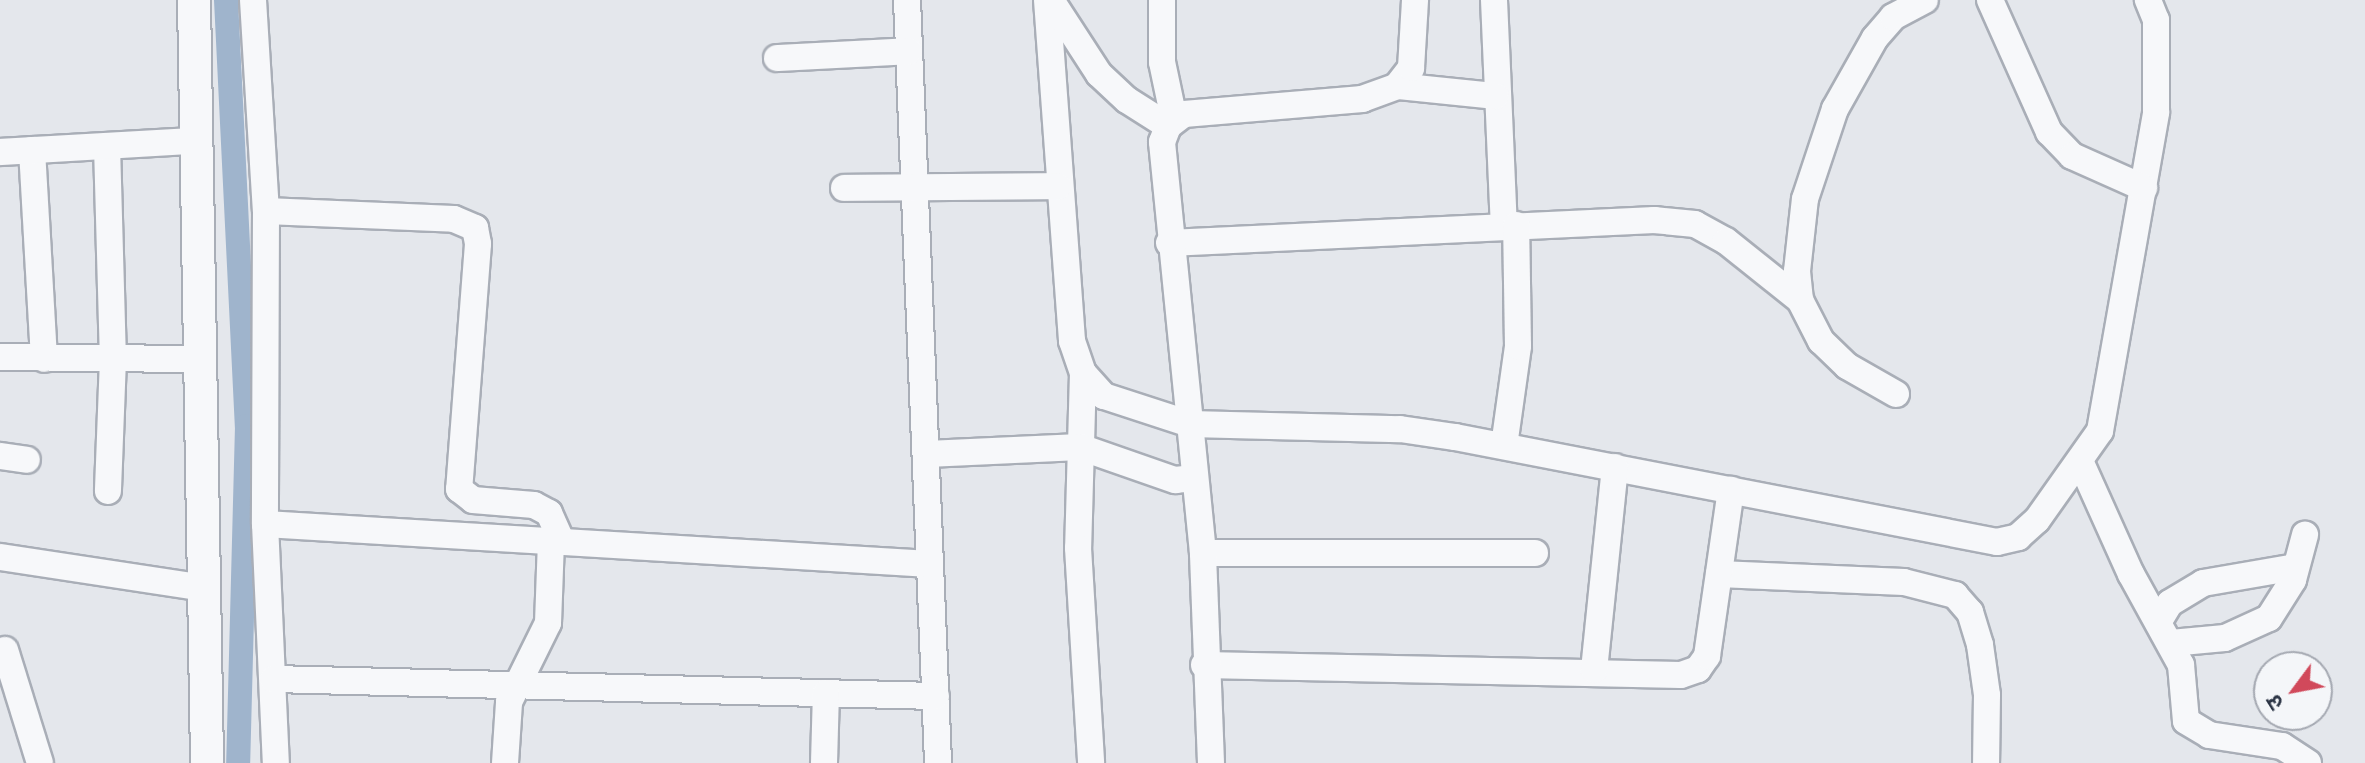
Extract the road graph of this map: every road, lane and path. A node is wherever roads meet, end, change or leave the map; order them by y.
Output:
1 (194, 0) edge
2 (253, 0) edge
3 (907, 0) edge
4 (1049, 0) edge
5 (1162, 0) edge
6 (1415, 0) edge
7 (1494, 0) edge
8 (1925, 0) edge
9 (2148, 0) edge
10 (1986, 3) edge
11 (909, 51) junction
12 (777, 58) dead end
13 (1397, 86) junction
14 (1495, 96) junction
15 (1171, 122) junction
16 (193, 141) junction
17 (107, 146) junction
18 (32, 150) junction
19 (0, 152) edge
20 (1058, 186) junction
21 (844, 188) dead end
22 (2144, 188) junction
23 (918, 189) junction
24 (266, 211) junction
25 (1510, 225) junction
26 (1169, 243) junction
27 (1800, 300) junction
28 (0, 357) edge
29 (44, 359) junction
30 (113, 359) junction
31 (200, 359) junction
32 (1083, 373) junction
33 (1896, 394) dead end
34 (1190, 424) junction
35 (1504, 446) junction
36 (1080, 447) junction
37 (927, 454) junction
38 (0, 456) edge
39 (27, 460) dead end
40 (2081, 463) junction
41 (1615, 467) junction
42 (1195, 478) junction
43 (1731, 490) junction
44 (108, 491) dead end
45 (265, 524) junction
46 (2305, 535) dead end
47 (556, 542) junction
48 (1203, 553) junction
49 (1535, 553) dead end
50 (0, 557) edge
51 (930, 564) junction
52 (2296, 567) junction
53 (1719, 574) junction
54 (206, 588) junction
55 (2165, 632) junction
56 (5, 650) dead end
57 (1204, 665) junction
58 (1594, 670) junction
59 (273, 679) junction
60 (514, 685) junction
61 (826, 693) junction
62 (936, 696) junction
63 (40, 763) edge
64 (207, 763) edge
65 (276, 763) edge
66 (505, 763) edge
67 (824, 763) edge
68 (938, 763) edge
69 (1091, 763) edge
70 (1211, 763) edge
71 (1986, 763) edge
72 (2308, 763) edge

1 - 16 street
2 - 24 street
3 - 11 street
4 - 15 street
4 - 20 street
5 - 15 street
6 - 13 street
7 - 14 street
8 - 27 street
9 - 22 street
10 - 22 street
11 - 12 street
11 - 23 street
13 - 14 street
13 - 15 street
14 - 25 street
15 - 26 street
16 - 17 street
16 - 31 street
17 - 18 street
17 - 30 street
18 - 19 street
18 - 29 street
20 - 23 street
20 - 32 street
21 - 23 street
22 - 40 street
23 - 37 street
24 - 45 street
24 - 47 street
25 - 26 street
25 - 27 street
25 - 35 street
26 - 34 street
27 - 33 street
28 - 29 street
29 - 30 street
30 - 31 street
30 - 44 street
31 - 54 street
32 - 34 street
32 - 36 street
34 - 35 street
34 - 42 street
35 - 41 street
36 - 37 street
36 - 42 street
36 - 69 street
37 - 51 street
38 - 39 street
40 - 43 street
40 - 55 street
41 - 43 street
41 - 58 street
42 - 48 street
43 - 53 street
45 - 47 street
45 - 59 street
46 - 52 street
47 - 51 street
47 - 60 street
48 - 49 street
48 - 57 street
50 - 54 street
51 - 62 street
52 - 55 street
52 - 55 street
53 - 58 street
53 - 71 street
54 - 64 street
55 - 72 street
56 - 63 street
57 - 58 street
57 - 70 street
59 - 60 street
59 - 65 street
60 - 61 street
60 - 66 street
61 - 62 street
61 - 67 street
62 - 68 street

